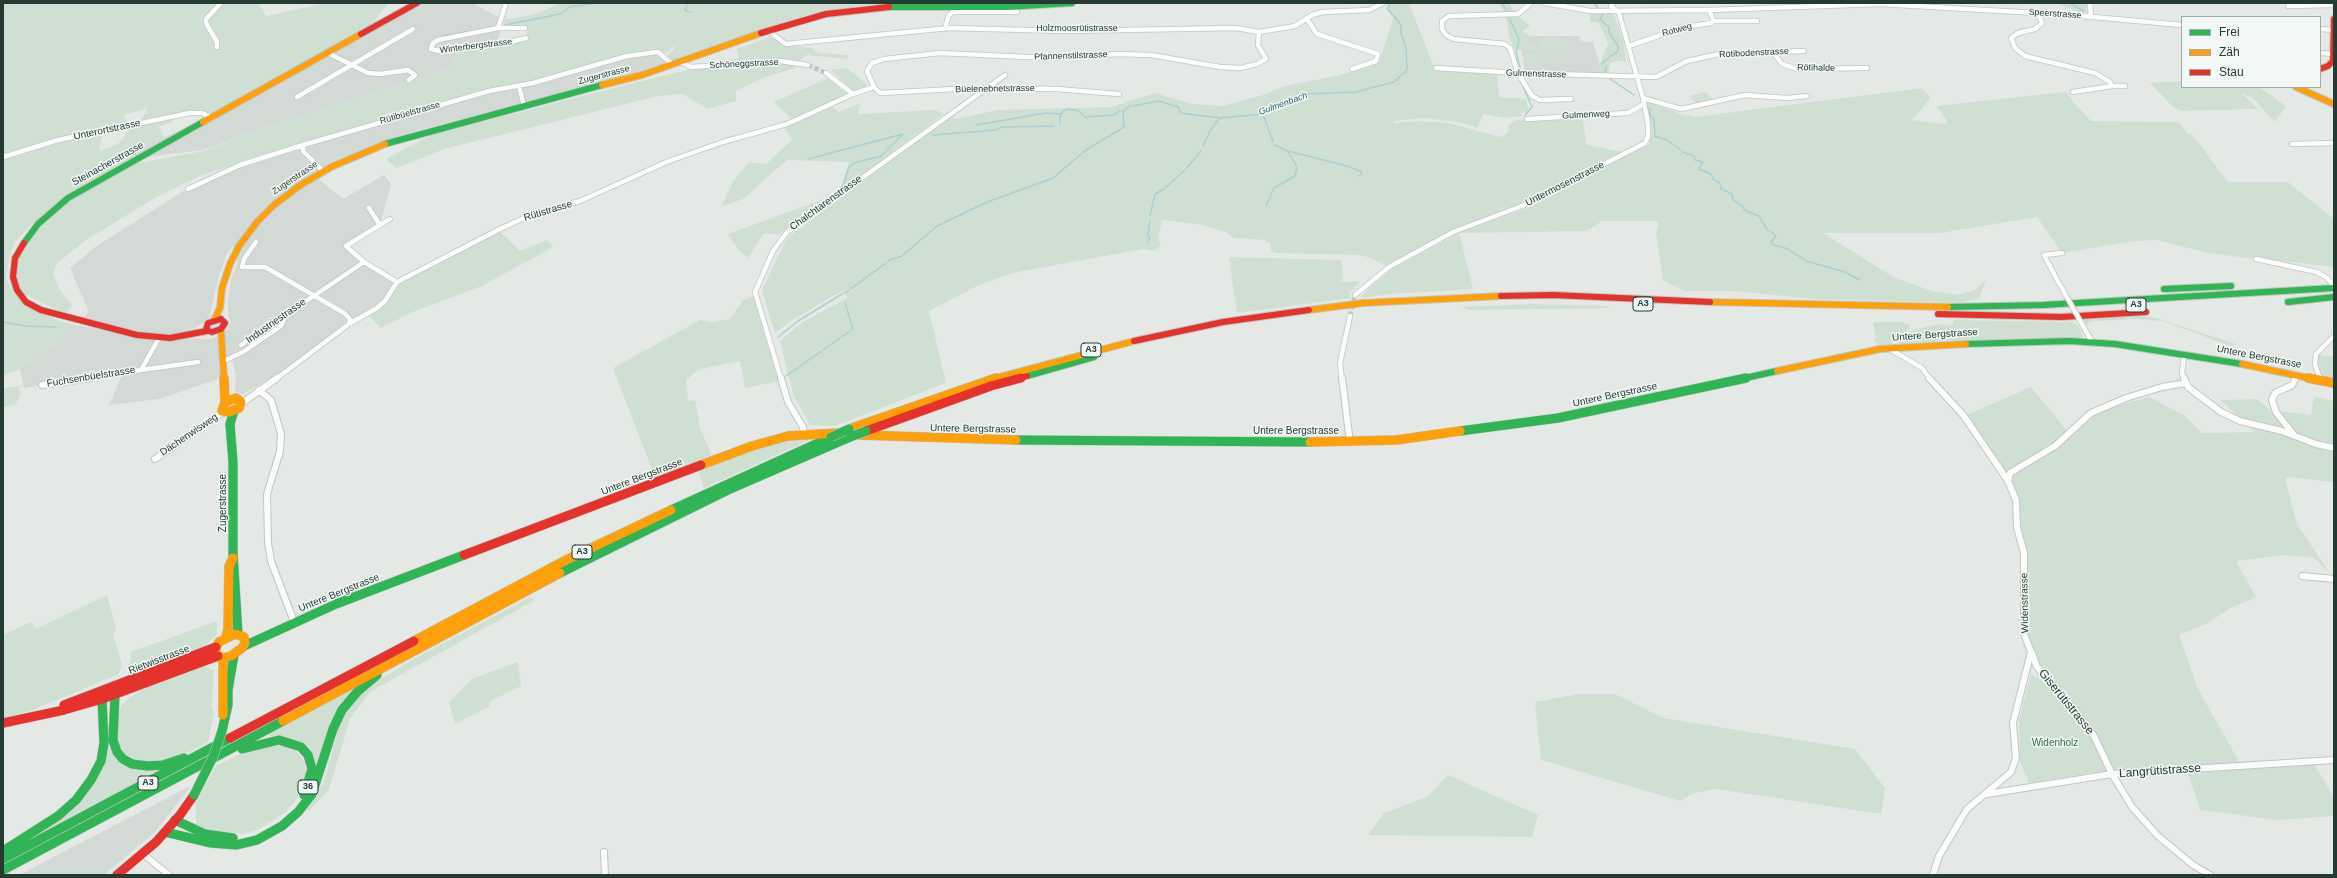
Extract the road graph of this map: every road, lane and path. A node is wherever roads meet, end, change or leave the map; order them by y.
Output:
1 (220, 3) edge
2 (417, 3) edge
3 (506, 3) edge
4 (1072, 3) edge
5 (1383, 3) edge
6 (1530, 3) edge
7 (1545, 3) edge
8 (1612, 3) edge
9 (1744, 3) edge
10 (1849, 3) edge
11 (1881, 3) edge
12 (2090, 3) edge
13 (1057, 4) edge
14 (2334, 5) edge
15 (2288, 6) dead end
16 (1742, 8) junction
17 (1709, 10) junction
18 (1617, 11) junction
19 (1017, 12) dead end
20 (2038, 13) junction
21 (2091, 17) junction
22 (1307, 19) junction
23 (2334, 19) edge
24 (1714, 21) junction
25 (1757, 21) dead end
26 (2181, 25) edge
27 (498, 28) junction
28 (525, 28) dead end
29 (413, 29) dead end
30 (945, 29) junction
31 (2321, 29) edge
32 (2333, 30) edge
33 (768, 31) junction
34 (1259, 32) junction
35 (526, 38) dead end
36 (1629, 46) junction
37 (217, 47) dead end
38 (1772, 51) junction
39 (1804, 51) dead end
40 (328, 53) junction
41 (2321, 53) edge
42 (2334, 54) edge
43 (674, 63) junction
44 (808, 65) tunnel mouth
45 (353, 66) junction
46 (1436, 68) dead end
47 (1867, 68) dead end
48 (1352, 69) dead end
49 (2321, 69) edge
50 (826, 73) tunnel mouth
51 (1518, 73) junction
52 (1005, 75) dead end
53 (1636, 77) junction
54 (409, 80) dead end
55 (519, 86) junction
56 (2112, 86) junction
57 (2125, 86) dead end
58 (874, 87) junction
59 (2298, 88) edge
60 (987, 89) junction
61 (2074, 92) dead end
62 (853, 94) junction
63 (1119, 94) dead end
64 (1807, 96) dead end
65 (297, 97) dead end
66 (1642, 98) junction
67 (1572, 99) dead end
68 (1644, 104) junction
69 (2334, 104) edge
70 (524, 106) junction
71 (212, 118) junction
72 (1527, 119) dead end
73 (2334, 143) edge
74 (2292, 144) dead end
75 (303, 145) junction
76 (3, 157) edge
77 (323, 171) junction
78 (188, 189) dead end
79 (369, 208) dead end
80 (390, 219) dead end
81 (380, 225) junction
82 (256, 242) dead end
83 (2062, 253) dead end
84 (2256, 259) dead end
85 (364, 262) junction
86 (397, 282) junction
87 (2332, 287) edge
88 (2164, 289) dead end
89 (1355, 295) tunnel mouth
90 (312, 296) junction
91 (2334, 296) edge
92 (1980, 300) dead end
93 (2288, 302) dead end
94 (1945, 308) junction
95 (2146, 312) dead end
96 (287, 313) junction
97 (1938, 314) junction
98 (1350, 316) tunnel mouth
99 (218, 320) junction
100 (349, 324) junction
101 (212, 330) junction
102 (2334, 336) edge
103 (160, 338) junction
104 (2092, 342) junction
105 (241, 345) dead end
106 (1888, 348) junction
107 (2184, 356) junction
108 (224, 361) junction
109 (198, 362) dead end
110 (141, 370) junction
111 (2297, 375) junction
112 (2320, 380) junction
113 (2334, 382) edge
114 (2186, 383) junction
115 (42, 385) dead end
116 (257, 391) junction
117 (235, 401) junction
118 (228, 412) junction
119 (850, 433) junction
120 (804, 434) junction
121 (2294, 435) junction
122 (1350, 442) junction
123 (2334, 448) edge
124 (155, 459) dead end
125 (2008, 481) junction
126 (233, 558) junction
127 (2302, 576) dead end
128 (2334, 579) edge
129 (294, 622) junction
130 (226, 637) junction
131 (242, 639) junction
132 (422, 645) junction
133 (216, 647) junction
134 (2031, 652) junction
135 (234, 655) junction
136 (220, 657) junction
137 (111, 692) junction
138 (102, 699) junction
139 (293, 705) junction
140 (49, 712) junction
141 (224, 717) junction
142 (3, 722) edge
143 (2334, 760) edge
144 (194, 769) junction
145 (2112, 774) junction
146 (1987, 794) junction
147 (175, 820) junction
148 (165, 832) junction
149 (3, 851) edge
150 (604, 852) dead end
151 (143, 854) junction
152 (3, 859) edge
153 (3, 870) edge
154 (116, 875) edge
155 (169, 875) edge
156 (606, 875) edge
157 (1933, 875) edge
158 (2210, 875) edge

1 - 37 street
2 - 40 main road, Steinacherstrasse
3 - 27 street, Winterbergstrasse
4 - 13 main road, Zugerstrasse
5 - 22 street, Holzmoosrütistrasse
6 - 51 street
7 - 18 street, Speerstrasse
8 - 18 street, Untermosenstrasse
9 - 16 street
10 - 11 street, Speerstrasse
10 - 16 street, Speerstrasse
11 - 20 street, Speerstrasse
12 - 21 street
13 - 33 main road, Zugerstrasse
14 - 15 street
16 - 17 street, Speerstrasse
17 - 18 street, Speerstrasse
17 - 24 street
18 - 36 street, Untermosenstrasse
19 - 30 street
20 - 21 street, Speerstrasse
20 - 56 street
21 - 26 street, Speerstrasse
22 - 34 street, Holzmoosrütistrasse
22 - 48 street
23 - 32 main road
24 - 25 street, Rotweg
24 - 36 street, Rotweg
27 - 28 street
27 - 35 street, Winterbergstrasse
29 - 45 street
30 - 33 street, Holzmoosrütistrasse
30 - 34 street, Holzmoosrütistrasse
31 - 32 street
32 - 42 main road
33 - 43 main road, Zugerstrasse
34 - 58 street, Pfannenstilstrasse
36 - 53 street, Untermosenstrasse
38 - 39 street, Rötibodenstrasse
38 - 47 street, Rötihalde
38 - 53 street, Rötibodenstrasse
40 - 45 street
40 - 71 main road, Steinacherstrasse
41 - 42 street
42 - 49 main road
43 - 44 street, Schöneggstrasse
43 - 55 street, Rütibüelstrasse
43 - 70 main road, Zugerstrasse
45 - 54 street
45 - 65 street
46 - 51 street, Gulmenstrasse
50 - 62 street
51 - 53 street, Gulmenstrasse
51 - 67 street
52 - 60 street, Chalchtarenstrasse
53 - 66 street, Untermosenstrasse
55 - 70 street
55 - 75 street, Rütibüelstrasse
56 - 57 street
56 - 61 street
58 - 60 street, Büelenebnetstrasse
58 - 62 street, Rütistrasse
59 - 69 main road
60 - 63 street, Büelenebnetstrasse
60 - 120 street, Chalchtarenstrasse
62 - 86 street, Rütistrasse
64 - 66 street
66 - 68 street, Untermosenstrasse
68 - 72 street, Gulmenweg
68 - 89 street, Untermosenstrasse
70 - 77 main road, Zugerstrasse
71 - 76 street, Unterortstrasse
71 - 103 main road, Steinacherstrasse
73 - 74 street
75 - 77 street
75 - 78 street, Rütibüelstrasse
77 - 99 main road, Zugerstrasse
79 - 81 street
80 - 81 street
81 - 85 street
82 - 90 street, Industriestrasse
83 - 104 street, bridge
84 - 87 street
85 - 86 street
85 - 90 street
86 - 100 street
87 - 88 main road
87 - 94 main road, A3
90 - 96 street, Industriestrasse
90 - 100 street, Industriestrasse
91 - 93 main road
91 - 97 main road, A3
92 - 94 main road
94 - 119 main road, A3
95 - 97 main road
96 - 105 street, Industriestrasse
96 - 108 street
97 - 119 main road, A3, bridge
98 - 122 street
99 - 101 main road, Steinacherstrasse
99 - 101 main road
100 - 116 street
101 - 103 main road, Steinacherstrasse
101 - 108 main road
102 - 112 street
103 - 110 street, Fuchsenbüelstrasse
104 - 106 main road, Untere Bergstrasse
104 - 107 main road, Untere Bergstrasse
106 - 122 main road, Untere Bergstrasse
106 - 125 street, Widenstrasse
107 - 111 main road, Untere Bergstrasse
107 - 114 street
108 - 117 main road
109 - 110 street, Fuchsenbüelstrasse
110 - 115 street, Fuchsenbüelstrasse
111 - 112 main road, Untere Bergstrasse
111 - 121 street
112 - 113 main road, Untere Bergstrasse
114 - 121 street
114 - 125 street
116 - 117 street
116 - 129 street
117 - 118 main road
117 - 118 main road
118 - 124 street, Dächenwisweg
118 - 126 main road, Zugerstrasse
119 - 132 main road, A3
119 - 139 main road, A3, bridge
120 - 122 main road, Untere Bergstrasse
120 - 129 main road, Untere Bergstrasse
121 - 123 street
125 - 134 street, Widenstrasse
126 - 130 main road, Zugerstrasse
126 - 131 main road, Zugerstrasse
127 - 128 street
129 - 131 main road, Untere Bergstrasse
130 - 131 main road
130 - 133 main road
131 - 135 main road
132 - 144 main road, A3
132 - 148 main road
133 - 136 main road
133 - 137 main road, Rietwisstrasse
134 - 145 street, Giserütistrasse
134 - 146 street
135 - 136 main road, Rietwisstrasse
135 - 141 main road
136 - 137 main road, Rietwisstrasse
136 - 141 main road
137 - 138 main road, Rietwisstrasse
137 - 139 main road
137 - 140 main road, Rietwisstrasse
138 - 140 main road, Rietwisstrasse
138 - 149 main road
139 - 152 main road, A3
140 - 142 main road, Rietwisstrasse
141 - 147 main road, bridge
143 - 145 street, Langrütistrasse
144 - 147 main road, 36
144 - 153 main road, A3
145 - 146 street, Langrütistrasse
145 - 158 street, Giserütistrasse
146 - 157 street
147 - 148 main road
148 - 151 main road
150 - 156 street
151 - 154 main road
151 - 155 street

